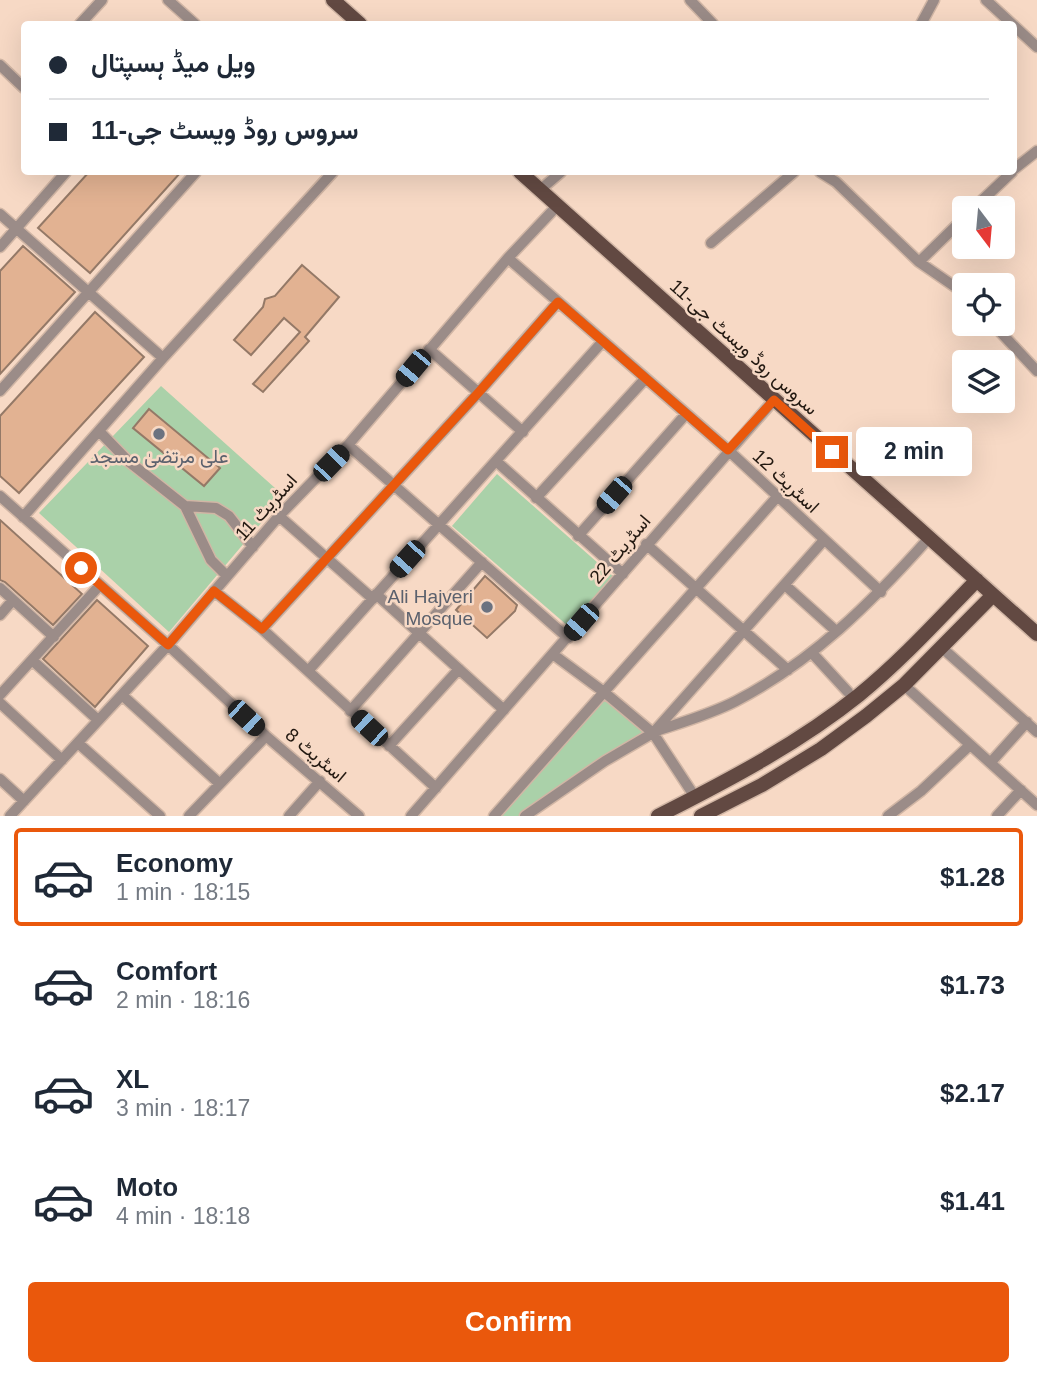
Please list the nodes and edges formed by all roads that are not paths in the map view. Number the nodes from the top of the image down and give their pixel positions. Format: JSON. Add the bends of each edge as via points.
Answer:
{"nodes":[{"id":1,"x":102,"y":0,"type":"edge"},
{"id":2,"x":168,"y":0,"type":"edge"},
{"id":3,"x":333,"y":0,"type":"edge"},
{"id":4,"x":690,"y":0,"type":"edge"},
{"id":5,"x":934,"y":0,"type":"edge"},
{"id":6,"x":986,"y":0,"type":"edge"},
{"id":7,"x":83,"y":21,"type":"edge"},
{"id":8,"x":192,"y":21,"type":"edge"},
{"id":9,"x":357,"y":21,"type":"edge"},
{"id":10,"x":710,"y":21,"type":"edge"},
{"id":11,"x":923,"y":21,"type":"edge"},
{"id":12,"x":1009,"y":21,"type":"edge"},
{"id":13,"x":1017,"y":29,"type":"edge"},
{"id":14,"x":1037,"y":47,"type":"edge"},
{"id":15,"x":0,"y":65,"type":"edge"},
{"id":16,"x":21,"y":84,"type":"edge"},
{"id":17,"x":1037,"y":151,"type":"edge"},
{"id":18,"x":1017,"y":168,"type":"edge"},
{"id":19,"x":63,"y":175,"type":"edge"},
{"id":20,"x":193,"y":175,"type":"edge"},
{"id":21,"x":330,"y":175,"type":"edge"},
{"id":22,"x":523,"y":175,"type":"edge"},
{"id":23,"x":558,"y":175,"type":"edge"},
{"id":24,"x":790,"y":175,"type":"edge"},
{"id":25,"x":825,"y":175,"type":"edge"},
{"id":26,"x":1009,"y":175,"type":"edge"},
{"id":27,"x":540,"y":190,"type":"junction"},
{"id":28,"x":987,"y":196,"type":"edge"},
{"id":29,"x":558,"y":205,"type":"junction"},
{"id":30,"x":0,"y":214,"type":"edge"},
{"id":31,"x":16,"y":229,"type":"junction"},
{"id":32,"x":952,"y":230,"type":"edge"},
{"id":33,"x":711,"y":243,"type":"dead end"},
{"id":34,"x":0,"y":247,"type":"edge"},
{"id":35,"x":509,"y":258,"type":"junction"},
{"id":36,"x":919,"y":262,"type":"junction"},
{"id":37,"x":952,"y":285,"type":"edge"},
{"id":38,"x":89,"y":293,"type":"junction"},
{"id":39,"x":558,"y":302,"type":"junction"},
{"id":40,"x":1004,"y":336,"type":"edge"},
{"id":41,"x":603,"y":341,"type":"junction"},
{"id":42,"x":429,"y":349,"type":"junction"},
{"id":43,"x":163,"y":358,"type":"junction"},
{"id":44,"x":1037,"y":371,"type":"edge"},
{"id":45,"x":645,"y":379,"type":"junction"},
{"id":46,"x":0,"y":391,"type":"edge"},
{"id":47,"x":479,"y":392,"type":"junction"},
{"id":48,"x":774,"y":400,"type":"junction"},
{"id":49,"x":686,"y":414,"type":"junction"},
{"id":50,"x":99,"y":431,"type":"junction"},
{"id":51,"x":523,"y":432,"type":"junction"},
{"id":52,"x":348,"y":445,"type":"junction"},
{"id":53,"x":728,"y":450,"type":"junction"},
{"id":54,"x":496,"y":461,"type":"junction"},
{"id":55,"x":394,"y":484,"type":"junction"},
{"id":56,"x":0,"y":496,"type":"edge"},
{"id":57,"x":777,"y":497,"type":"junction"},
{"id":58,"x":536,"y":498,"type":"junction"},
{"id":59,"x":185,"y":506,"type":"junction"},
{"id":60,"x":279,"y":516,"type":"junction"},
{"id":61,"x":23,"y":517,"type":"junction"},
{"id":62,"x":439,"y":524,"type":"junction"},
{"id":63,"x":578,"y":536,"type":"junction"},
{"id":64,"x":928,"y":539,"type":"junction"},
{"id":65,"x":824,"y":540,"type":"junction"},
{"id":66,"x":646,"y":544,"type":"junction"},
{"id":67,"x":253,"y":547,"type":"junction"},
{"id":68,"x":328,"y":558,"type":"junction"},
{"id":69,"x":482,"y":562,"type":"junction"},
{"id":70,"x":623,"y":574,"type":"junction"},
{"id":71,"x":227,"y":576,"type":"junction"},
{"id":72,"x":977,"y":580,"type":"junction"},
{"id":73,"x":100,"y":585,"type":"junction"},
{"id":74,"x":785,"y":585,"type":"junction"},
{"id":75,"x":0,"y":588,"type":"edge"},
{"id":76,"x":697,"y":588,"type":"junction"},
{"id":77,"x":214,"y":591,"type":"junction"},
{"id":78,"x":881,"y":592,"type":"junction"},
{"id":79,"x":374,"y":596,"type":"junction"},
{"id":80,"x":992,"y":596,"type":"junction"},
{"id":81,"x":13,"y":600,"type":"junction"},
{"id":82,"x":0,"y":615,"type":"edge"},
{"id":83,"x":262,"y":629,"type":"junction"},
{"id":84,"x":743,"y":631,"type":"junction"},
{"id":85,"x":836,"y":631,"type":"junction"},
{"id":86,"x":419,"y":634,"type":"junction"},
{"id":87,"x":1037,"y":634,"type":"edge"},
{"id":88,"x":54,"y":637,"type":"junction"},
{"id":89,"x":568,"y":638,"type":"junction"},
{"id":90,"x":168,"y":645,"type":"junction"},
{"id":91,"x":941,"y":647,"type":"junction"},
{"id":92,"x":813,"y":654,"type":"junction"},
{"id":93,"x":554,"y":655,"type":"junction"},
{"id":94,"x":32,"y":660,"type":"junction"},
{"id":95,"x":459,"y":669,"type":"junction"},
{"id":96,"x":788,"y":670,"type":"junction"},
{"id":97,"x":308,"y":671,"type":"junction"},
{"id":98,"x":904,"y":685,"type":"junction"},
{"id":99,"x":604,"y":692,"type":"junction"},
{"id":100,"x":848,"y":692,"type":"dead end"},
{"id":101,"x":0,"y":695,"type":"edge"},
{"id":102,"x":122,"y":695,"type":"junction"},
{"id":103,"x":0,"y":703,"type":"edge"},
{"id":104,"x":504,"y":710,"type":"junction"},
{"id":105,"x":350,"y":711,"type":"junction"},
{"id":106,"x":98,"y":720,"type":"junction"},
{"id":107,"x":1027,"y":722,"type":"junction"},
{"id":108,"x":1037,"y":732,"type":"edge"},
{"id":109,"x":653,"y":733,"type":"junction"},
{"id":110,"x":266,"y":736,"type":"junction"},
{"id":111,"x":78,"y":743,"type":"junction"},
{"id":112,"x":970,"y":745,"type":"junction"},
{"id":113,"x":389,"y":746,"type":"junction"},
{"id":114,"x":62,"y":760,"type":"junction"},
{"id":115,"x":991,"y":762,"type":"junction"},
{"id":116,"x":0,"y":779,"type":"edge"},
{"id":117,"x":320,"y":781,"type":"junction"},
{"id":118,"x":220,"y":784,"type":"junction"},
{"id":119,"x":436,"y":788,"type":"junction"},
{"id":120,"x":1021,"y":790,"type":"junction"},
{"id":121,"x":695,"y":797,"type":"junction"},
{"id":122,"x":24,"y":801,"type":"junction"},
{"id":123,"x":1037,"y":805,"type":"edge"},
{"id":124,"x":10,"y":816,"type":"edge"},
{"id":125,"x":160,"y":816,"type":"edge"},
{"id":126,"x":189,"y":816,"type":"edge"},
{"id":127,"x":289,"y":816,"type":"edge"},
{"id":128,"x":359,"y":816,"type":"edge"},
{"id":129,"x":411,"y":816,"type":"edge"},
{"id":130,"x":494,"y":816,"type":"edge"},
{"id":131,"x":525,"y":816,"type":"edge"},
{"id":132,"x":658,"y":816,"type":"edge"},
{"id":133,"x":701,"y":816,"type":"edge"},
{"id":134,"x":888,"y":816,"type":"edge"},
{"id":135,"x":997,"y":816,"type":"edge"}],
"edges":[{"from":1,"to":7,"type":"street"},
{"from":2,"to":8,"type":"street"},
{"from":3,"to":9,"type":"main road"},
{"from":4,"to":10,"type":"street"},
{"from":5,"to":11,"type":"street"},
{"from":6,"to":12,"type":"street"},
{"from":13,"to":14,"type":"street"},
{"from":15,"to":16,"type":"street"},
{"from":17,"to":18,"type":"street"},
{"from":19,"to":31,"type":"street"},
{"from":20,"to":38,"type":"street"},
{"from":21,"to":43,"type":"street"},
{"from":22,"to":27,"type":"main road","name":"سروس روڈ ویسٹ جی-11"},
{"from":23,"to":27,"type":"street"},
{"from":24,"to":33,"type":"street"},
{"from":25,"to":36,"type":"street"},
{"from":26,"to":28,"type":"street"},
{"from":27,"to":29,"type":"main road","name":"سروس روڈ ویسٹ جی-11"},
{"from":29,"to":35,"type":"street","name":"اسٹریٹ 11"},
{"from":29,"to":48,"type":"main road","name":"سروس روڈ ویسٹ جی-11"},
{"from":30,"to":31,"type":"street"},
{"from":31,"to":34,"type":"street"},
{"from":31,"to":38,"type":"street"},
{"from":32,"to":36,"type":"street"},
{"from":35,"to":39,"type":"street","name":"اسٹریٹ 12"},
{"from":35,"to":42,"type":"street","name":"اسٹریٹ 11"},
{"from":36,"to":37,"type":"street"},
{"from":38,"to":43,"type":"street"},
{"from":38,"to":46,"type":"street"},
{"from":39,"to":41,"type":"street","name":"اسٹریٹ 12"},
{"from":39,"to":47,"type":"street"},
{"from":40,"to":44,"type":"street"},
{"from":41,"to":45,"type":"street","name":"اسٹریٹ 12"},
{"from":41,"to":51,"type":"street"},
{"from":42,"to":47,"type":"street"},
{"from":42,"to":52,"type":"street","name":"اسٹریٹ 11"},
{"from":43,"to":50,"type":"street"},
{"from":45,"to":49,"type":"street","name":"اسٹریٹ 12"},
{"from":45,"to":58,"type":"street"},
{"from":47,"to":51,"type":"street"},
{"from":47,"to":55,"type":"street"},
{"from":48,"to":53,"type":"street","name":"اسٹریٹ 22"},
{"from":48,"to":64,"type":"main road","name":"سروس روڈ ویسٹ جی-11"},
{"from":49,"to":53,"type":"street","name":"اسٹریٹ 12"},
{"from":49,"to":63,"type":"street"},
{"from":50,"to":59,"type":"street","via":[[128,461]]},
{"from":50,"to":61,"type":"street"},
{"from":51,"to":54,"type":"street"},
{"from":52,"to":55,"type":"street"},
{"from":52,"to":60,"type":"street","name":"اسٹریٹ 11"},
{"from":53,"to":57,"type":"street","name":"اسٹریٹ 12"},
{"from":53,"to":66,"type":"street","name":"اسٹریٹ 22"},
{"from":54,"to":58,"type":"street"},
{"from":54,"to":62,"type":"street"},
{"from":55,"to":62,"type":"street"},
{"from":55,"to":68,"type":"street"},
{"from":56,"to":61,"type":"street","name":"اسٹریٹ 8"},
{"from":57,"to":65,"type":"street","name":"اسٹریٹ 12"},
{"from":57,"to":76,"type":"street"},
{"from":58,"to":63,"type":"street"},
{"from":59,"to":67,"type":"street","via":[[216,508],[229,516]]},
{"from":59,"to":71,"type":"street","via":[[211,560]]},
{"from":60,"to":67,"type":"street","name":"اسٹریٹ 11"},
{"from":60,"to":68,"type":"street"},
{"from":61,"to":73,"type":"street","name":"اسٹریٹ 8"},
{"from":62,"to":69,"type":"street"},
{"from":62,"to":79,"type":"street"},
{"from":63,"to":70,"type":"street"},
{"from":64,"to":72,"type":"main road","name":"سروس روڈ ویسٹ جی-11"},
{"from":64,"to":78,"type":"street"},
{"from":65,"to":74,"type":"street"},
{"from":65,"to":78,"type":"street","name":"اسٹریٹ 12"},
{"from":66,"to":70,"type":"street","name":"اسٹریٹ 22"},
{"from":66,"to":76,"type":"street"},
{"from":67,"to":71,"type":"street","name":"اسٹریٹ 11"},
{"from":68,"to":79,"type":"street"},
{"from":68,"to":83,"type":"street"},
{"from":69,"to":86,"type":"street"},
{"from":69,"to":89,"type":"street"},
{"from":70,"to":89,"type":"street","name":"اسٹریٹ 22"},
{"from":71,"to":77,"type":"street","name":"اسٹریٹ 11"},
{"from":72,"to":80,"type":"main road","name":"سروس روڈ ویسٹ جی-11"},
{"from":72,"to":121,"type":"main road","via":[[859,695],[782,749]]},
{"from":73,"to":88,"type":"street"},
{"from":73,"to":90,"type":"street","name":"اسٹریٹ 8"},
{"from":74,"to":84,"type":"street"},
{"from":74,"to":85,"type":"street"},
{"from":75,"to":81,"type":"street"},
{"from":76,"to":84,"type":"street"},
{"from":76,"to":99,"type":"street"},
{"from":77,"to":83,"type":"street"},
{"from":77,"to":90,"type":"street","name":"اسٹریٹ 11"},
{"from":78,"to":85,"type":"street"},
{"from":79,"to":86,"type":"street"},
{"from":79,"to":97,"type":"street"},
{"from":80,"to":87,"type":"main road","name":"سروس روڈ ویسٹ جی-11"},
{"from":80,"to":91,"type":"main road"},
{"from":81,"to":82,"type":"street"},
{"from":81,"to":88,"type":"street"},
{"from":83,"to":97,"type":"street"},
{"from":84,"to":96,"type":"street"},
{"from":84,"to":109,"type":"street"},
{"from":85,"to":92,"type":"street"},
{"from":86,"to":95,"type":"street"},
{"from":86,"to":105,"type":"street"},
{"from":88,"to":94,"type":"street"},
{"from":89,"to":93,"type":"street","name":"اسٹریٹ 22"},
{"from":90,"to":102,"type":"street","name":"اسٹریٹ 11"},
{"from":90,"to":110,"type":"street","name":"اسٹریٹ 8"},
{"from":91,"to":98,"type":"main road"},
{"from":91,"to":107,"type":"street"},
{"from":92,"to":96,"type":"street"},
{"from":92,"to":100,"type":"street"},
{"from":93,"to":99,"type":"street"},
{"from":93,"to":104,"type":"street","name":"اسٹریٹ 22"},
{"from":94,"to":101,"type":"street"},
{"from":94,"to":106,"type":"street"},
{"from":95,"to":104,"type":"street"},
{"from":95,"to":113,"type":"street"},
{"from":96,"to":109,"type":"street","via":[[734,702]]},
{"from":97,"to":105,"type":"street"},
{"from":98,"to":112,"type":"street"},
{"from":98,"to":133,"type":"main road","via":[[821,749]]},
{"from":99,"to":109,"type":"street"},
{"from":99,"to":130,"type":"street"},
{"from":102,"to":106,"type":"street","name":"اسٹریٹ 11"},
{"from":102,"to":118,"type":"street"},
{"from":103,"to":114,"type":"street"},
{"from":104,"to":119,"type":"street","name":"اسٹریٹ 22"},
{"from":105,"to":113,"type":"street"},
{"from":106,"to":111,"type":"street","name":"اسٹریٹ 11"},
{"from":107,"to":108,"type":"street"},
{"from":107,"to":115,"type":"street"},
{"from":109,"to":121,"type":"street"},
{"from":109,"to":131,"type":"street"},
{"from":110,"to":117,"type":"street","name":"اسٹریٹ 8"},
{"from":110,"to":118,"type":"street"},
{"from":111,"to":114,"type":"street","name":"اسٹریٹ 11"},
{"from":111,"to":125,"type":"street"},
{"from":112,"to":115,"type":"street"},
{"from":112,"to":134,"type":"street"},
{"from":113,"to":119,"type":"street"},
{"from":114,"to":122,"type":"street","name":"اسٹریٹ 11"},
{"from":115,"to":120,"type":"street"},
{"from":116,"to":122,"type":"street"},
{"from":117,"to":127,"type":"street"},
{"from":117,"to":128,"type":"street","name":"اسٹریٹ 8"},
{"from":118,"to":126,"type":"street"},
{"from":119,"to":129,"type":"street","name":"اسٹریٹ 22"},
{"from":120,"to":123,"type":"street"},
{"from":120,"to":135,"type":"street"},
{"from":121,"to":132,"type":"main road"},
{"from":122,"to":124,"type":"street","name":"اسٹریٹ 11"}]}
